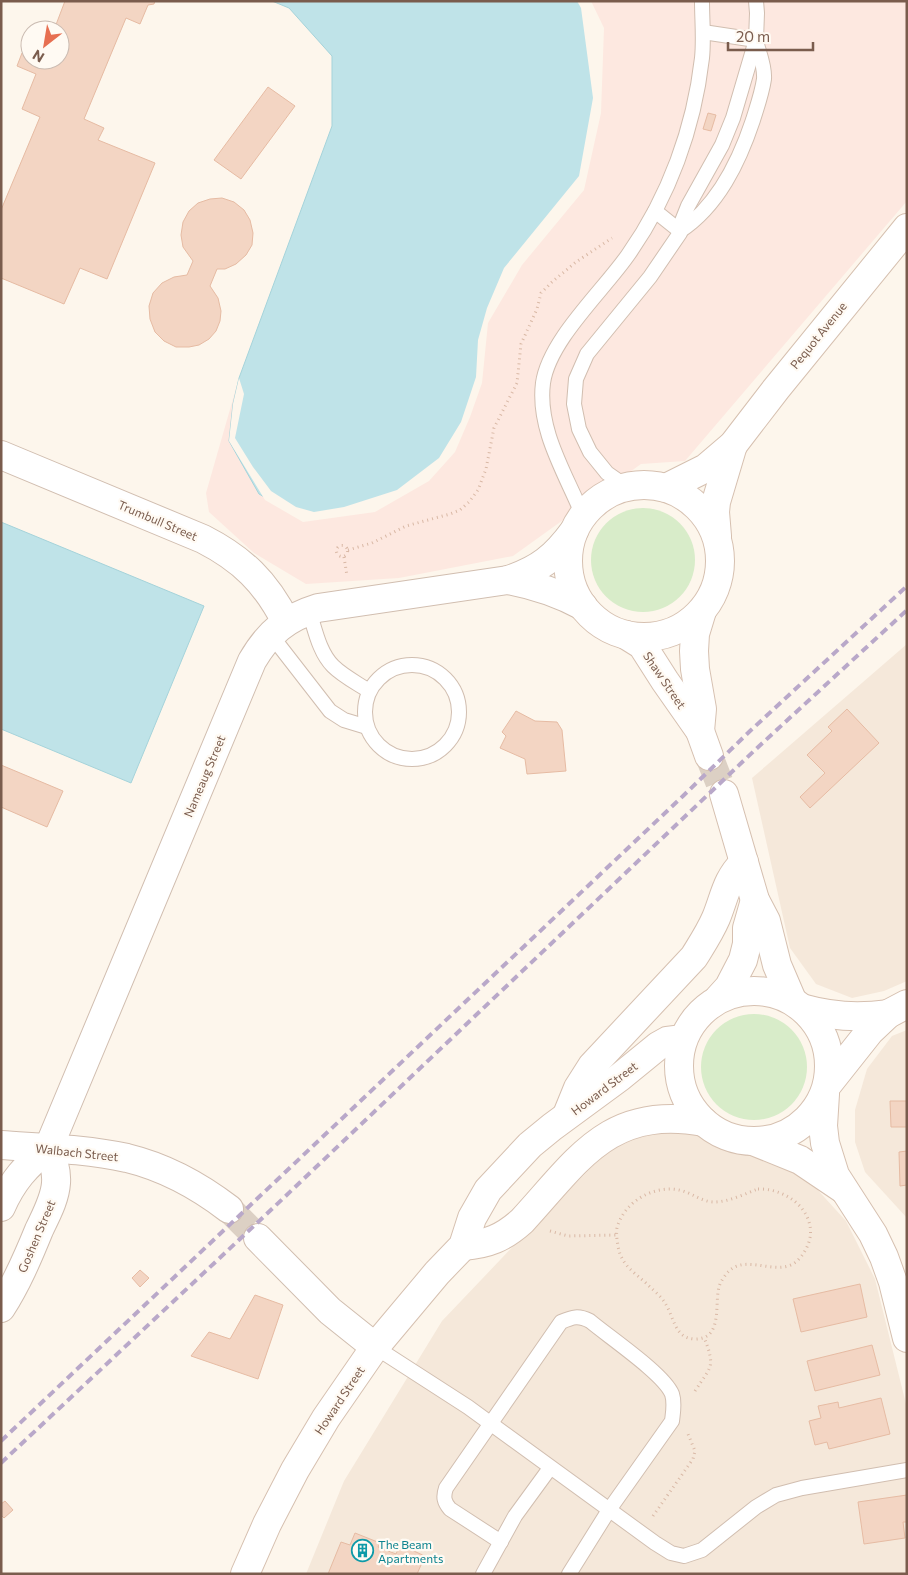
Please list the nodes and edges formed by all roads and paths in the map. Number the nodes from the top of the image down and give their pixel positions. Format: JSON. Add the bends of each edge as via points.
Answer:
{"nodes":[{"id":1,"x":702,"y":1,"type":"edge"},
{"id":2,"x":756,"y":1,"type":"edge"},
{"id":3,"x":703,"y":32,"type":"junction"},
{"id":4,"x":756,"y":40,"type":"junction"},
{"id":5,"x":655,"y":211,"type":"junction"},
{"id":6,"x":907,"y":228,"type":"edge"},
{"id":7,"x":680,"y":231,"type":"junction"},
{"id":8,"x":615,"y":236,"type":"dead end"},
{"id":9,"x":734,"y":445,"type":"junction"},
{"id":10,"x":1,"y":454,"type":"edge"},
{"id":11,"x":626,"y":487,"type":"junction"},
{"id":12,"x":666,"y":488,"type":"junction"},
{"id":13,"x":578,"y":524,"type":"junction"},
{"id":14,"x":718,"y":543,"type":"junction"},
{"id":15,"x":348,"y":550,"type":"junction"},
{"id":16,"x":344,"y":557,"type":"junction"},
{"id":17,"x":508,"y":580,"type":"junction"},
{"id":18,"x":348,"y":582,"type":"dead end"},
{"id":19,"x":583,"y":606,"type":"junction"},
{"id":20,"x":702,"y":611,"type":"junction"},
{"id":21,"x":288,"y":623,"type":"junction"},
{"id":22,"x":626,"y":635,"type":"junction"},
{"id":23,"x":369,"y":691,"type":"junction"},
{"id":24,"x":367,"y":727,"type":"junction"},
{"id":25,"x":700,"y":730,"type":"junction"},
{"id":26,"x":709,"y":756,"type":"tunnel mouth"},
{"id":27,"x":724,"y":794,"type":"tunnel mouth"},
{"id":28,"x":744,"y":862,"type":"junction"},
{"id":29,"x":755,"y":900,"type":"junction"},
{"id":30,"x":719,"y":998,"type":"junction"},
{"id":31,"x":798,"y":1004,"type":"junction"},
{"id":32,"x":897,"y":1009,"type":"edge"},
{"id":33,"x":683,"y":1038,"type":"junction"},
{"id":34,"x":827,"y":1088,"type":"junction"},
{"id":35,"x":566,"y":1117,"type":"junction"},
{"id":36,"x":704,"y":1122,"type":"junction"},
{"id":37,"x":753,"y":1141,"type":"junction"},
{"id":38,"x":1,"y":1145,"type":"edge"},
{"id":39,"x":48,"y":1149,"type":"junction"},
{"id":40,"x":844,"y":1190,"type":"junction"},
{"id":41,"x":1,"y":1208,"type":"edge"},
{"id":42,"x":229,"y":1209,"type":"tunnel mouth"},
{"id":43,"x":544,"y":1228,"type":"dead end"},
{"id":44,"x":616,"y":1235,"type":"junction"},
{"id":45,"x":258,"y":1238,"type":"tunnel mouth"},
{"id":46,"x":463,"y":1246,"type":"junction"},
{"id":47,"x":1,"y":1308,"type":"edge"},
{"id":48,"x":907,"y":1338,"type":"edge"},
{"id":49,"x":375,"y":1347,"type":"junction"},
{"id":50,"x":490,"y":1423,"type":"junction"},
{"id":51,"x":550,"y":1468,"type":"junction"},
{"id":52,"x":907,"y":1470,"type":"edge"},
{"id":53,"x":609,"y":1510,"type":"junction"},
{"id":54,"x":501,"y":1542,"type":"junction"},
{"id":55,"x":245,"y":1574,"type":"edge"},
{"id":56,"x":483,"y":1574,"type":"edge"},
{"id":57,"x":569,"y":1574,"type":"edge"}],
"edges":[{"from":1,"to":3,"type":"lane"},
{"from":2,"to":4,"type":"lane"},
{"from":3,"to":4,"type":"lane"},
{"from":3,"to":5,"type":"lane","via":[[698,82],[683,148]]},
{"from":4,"to":7,"type":"lane","via":[[730,126],[688,206]]},
{"from":4,"to":7,"type":"lane","via":[[764,77],[744,145],[712,202]]},
{"from":5,"to":7,"type":"lane"},
{"from":5,"to":13,"type":"lane","via":[[628,255],[554,351],[543,383],[544,414]]},
{"from":6,"to":9,"type":"street","name":"Pequot Avenue"},
{"from":7,"to":11,"type":"lane","via":[[650,277],[587,354],[576,379],[574,404],[579,429],[590,452],[607,473]]},
{"from":8,"to":15,"type":"path","via":[[576,262],[541,293],[537,309],[522,338],[518,383],[494,428],[486,469],[478,490],[469,502],[450,514],[406,526],[372,543]]},
{"from":9,"to":12,"type":"street","name":"Pequot Avenue","via":[[706,468]]},
{"from":9,"to":14,"type":"street","name":"Pequot Avenue","via":[[716,502]]},
{"from":10,"to":21,"type":"street","name":"Trumbull Street","via":[[225,550],[262,582]]},
{"from":11,"to":12,"type":"street"},
{"from":11,"to":13,"type":"street","via":[[595,503]]},
{"from":12,"to":14,"type":"street","via":[[699,508],[711,524]]},
{"from":13,"to":17,"type":"street","via":[[562,548],[546,563]]},
{"from":13,"to":19,"type":"street","via":[[569,550],[569,570]]},
{"from":14,"to":20,"type":"street","via":[[721,561],[718,579]]},
{"from":15,"to":16,"type":"path"},
{"from":15,"to":16,"type":"path","via":[[344,546],[338,548],[338,556]]},
{"from":16,"to":18,"type":"path"},
{"from":17,"to":19,"type":"street","via":[[547,589]]},
{"from":17,"to":21,"type":"street","via":[[330,606]]},
{"from":19,"to":22,"type":"street","via":[[602,624]]},
{"from":20,"to":22,"type":"street","via":[[668,634]]},
{"from":20,"to":25,"type":"street","name":"Shaw Street","via":[[694,650],[702,709]]},
{"from":21,"to":23,"type":"lane","via":[[321,648],[332,665]]},
{"from":21,"to":24,"type":"lane","via":[[330,711],[344,720]]},
{"from":21,"to":39,"type":"street","name":"Nameaug Street","via":[[261,646],[252,661]]},
{"from":22,"to":25,"type":"street","name":"Shaw Street","via":[[642,645]]},
{"from":23,"to":24,"type":"lane","via":[[365,705]]},
{"from":23,"to":24,"type":"lane","via":[[390,670],[404,665],[419,665],[445,679],[459,708],[457,724],[450,739],[425,757],[409,759],[393,755],[380,747]]},
{"from":25,"to":26,"type":"street","name":"Shaw Street"},
{"from":27,"to":28,"type":"street"},
{"from":28,"to":29,"type":"street"},
{"from":28,"to":35,"type":"street","via":[[731,877],[716,917],[694,957],[592,1066]]},
{"from":29,"to":30,"type":"street","via":[[743,960],[730,987]]},
{"from":29,"to":31,"type":"street","via":[[766,921],[777,965]]},
{"from":30,"to":31,"type":"street","via":[[754,990],[772,992]]},
{"from":30,"to":33,"type":"street","via":[[704,1009]]},
{"from":31,"to":32,"type":"street","via":[[824,1014],[844,1017],[866,1017]]},
{"from":31,"to":34,"type":"street","via":[[817,1023],[825,1039],[830,1056]]},
{"from":32,"to":34,"type":"street","via":[[854,1050]]},
{"from":33,"to":35,"type":"street","name":"Howard Street","via":[[658,1046]]},
{"from":33,"to":36,"type":"street","via":[[679,1074],[692,1108]]},
{"from":34,"to":37,"type":"street","via":[[817,1109],[805,1122],[772,1139]]},
{"from":34,"to":40,"type":"street","via":[[823,1109],[825,1143],[835,1175]]},
{"from":35,"to":46,"type":"street","name":"Howard Street","via":[[530,1145],[488,1190],[472,1218]]},
{"from":36,"to":37,"type":"street","via":[[719,1133]]},
{"from":36,"to":46,"type":"street","via":[[685,1118],[644,1120],[609,1134],[593,1145],[509,1232],[479,1245]]},
{"from":37,"to":40,"type":"street","via":[[800,1160]]},
{"from":38,"to":39,"type":"street","name":"Walbach Street"},
{"from":39,"to":41,"type":"street","via":[[19,1174]]},
{"from":39,"to":42,"type":"street","name":"Walbach Street","via":[[86,1151],[136,1161],[179,1177]]},
{"from":39,"to":47,"type":"street","name":"Goshen Street","via":[[55,1171],[54,1196],[22,1270]]},
{"from":40,"to":48,"type":"street","via":[[860,1211],[884,1258]]},
{"from":43,"to":44,"type":"path","via":[[568,1236]]},
{"from":44,"to":44,"type":"path","via":[[623,1262],[662,1298],[680,1332],[685,1337],[701,1338],[716,1322],[720,1284],[728,1272],[742,1265],[792,1265],[807,1248],[811,1229],[799,1206],[774,1190],[758,1189],[714,1202],[670,1190],[642,1196],[632,1203]]},
{"from":45,"to":49,"type":"street","via":[[330,1311]]},
{"from":46,"to":49,"type":"street","name":"Howard Street"},
{"from":49,"to":50,"type":"lane"},
{"from":49,"to":55,"type":"street","name":"Howard Street","via":[[295,1470]]},
{"from":50,"to":51,"type":"lane"},
{"from":50,"to":53,"type":"lane","via":[[560,1322],[580,1316],[590,1321],[664,1380],[672,1394],[674,1407],[672,1421]]},
{"from":50,"to":54,"type":"lane","via":[[443,1496],[450,1509]]},
{"from":51,"to":53,"type":"lane"},
{"from":51,"to":54,"type":"lane","via":[[515,1516]]},
{"from":52,"to":53,"type":"lane","via":[[776,1495],[702,1550],[684,1556],[654,1544]]},
{"from":53,"to":57,"type":"lane"},
{"from":54,"to":56,"type":"lane"}]}
